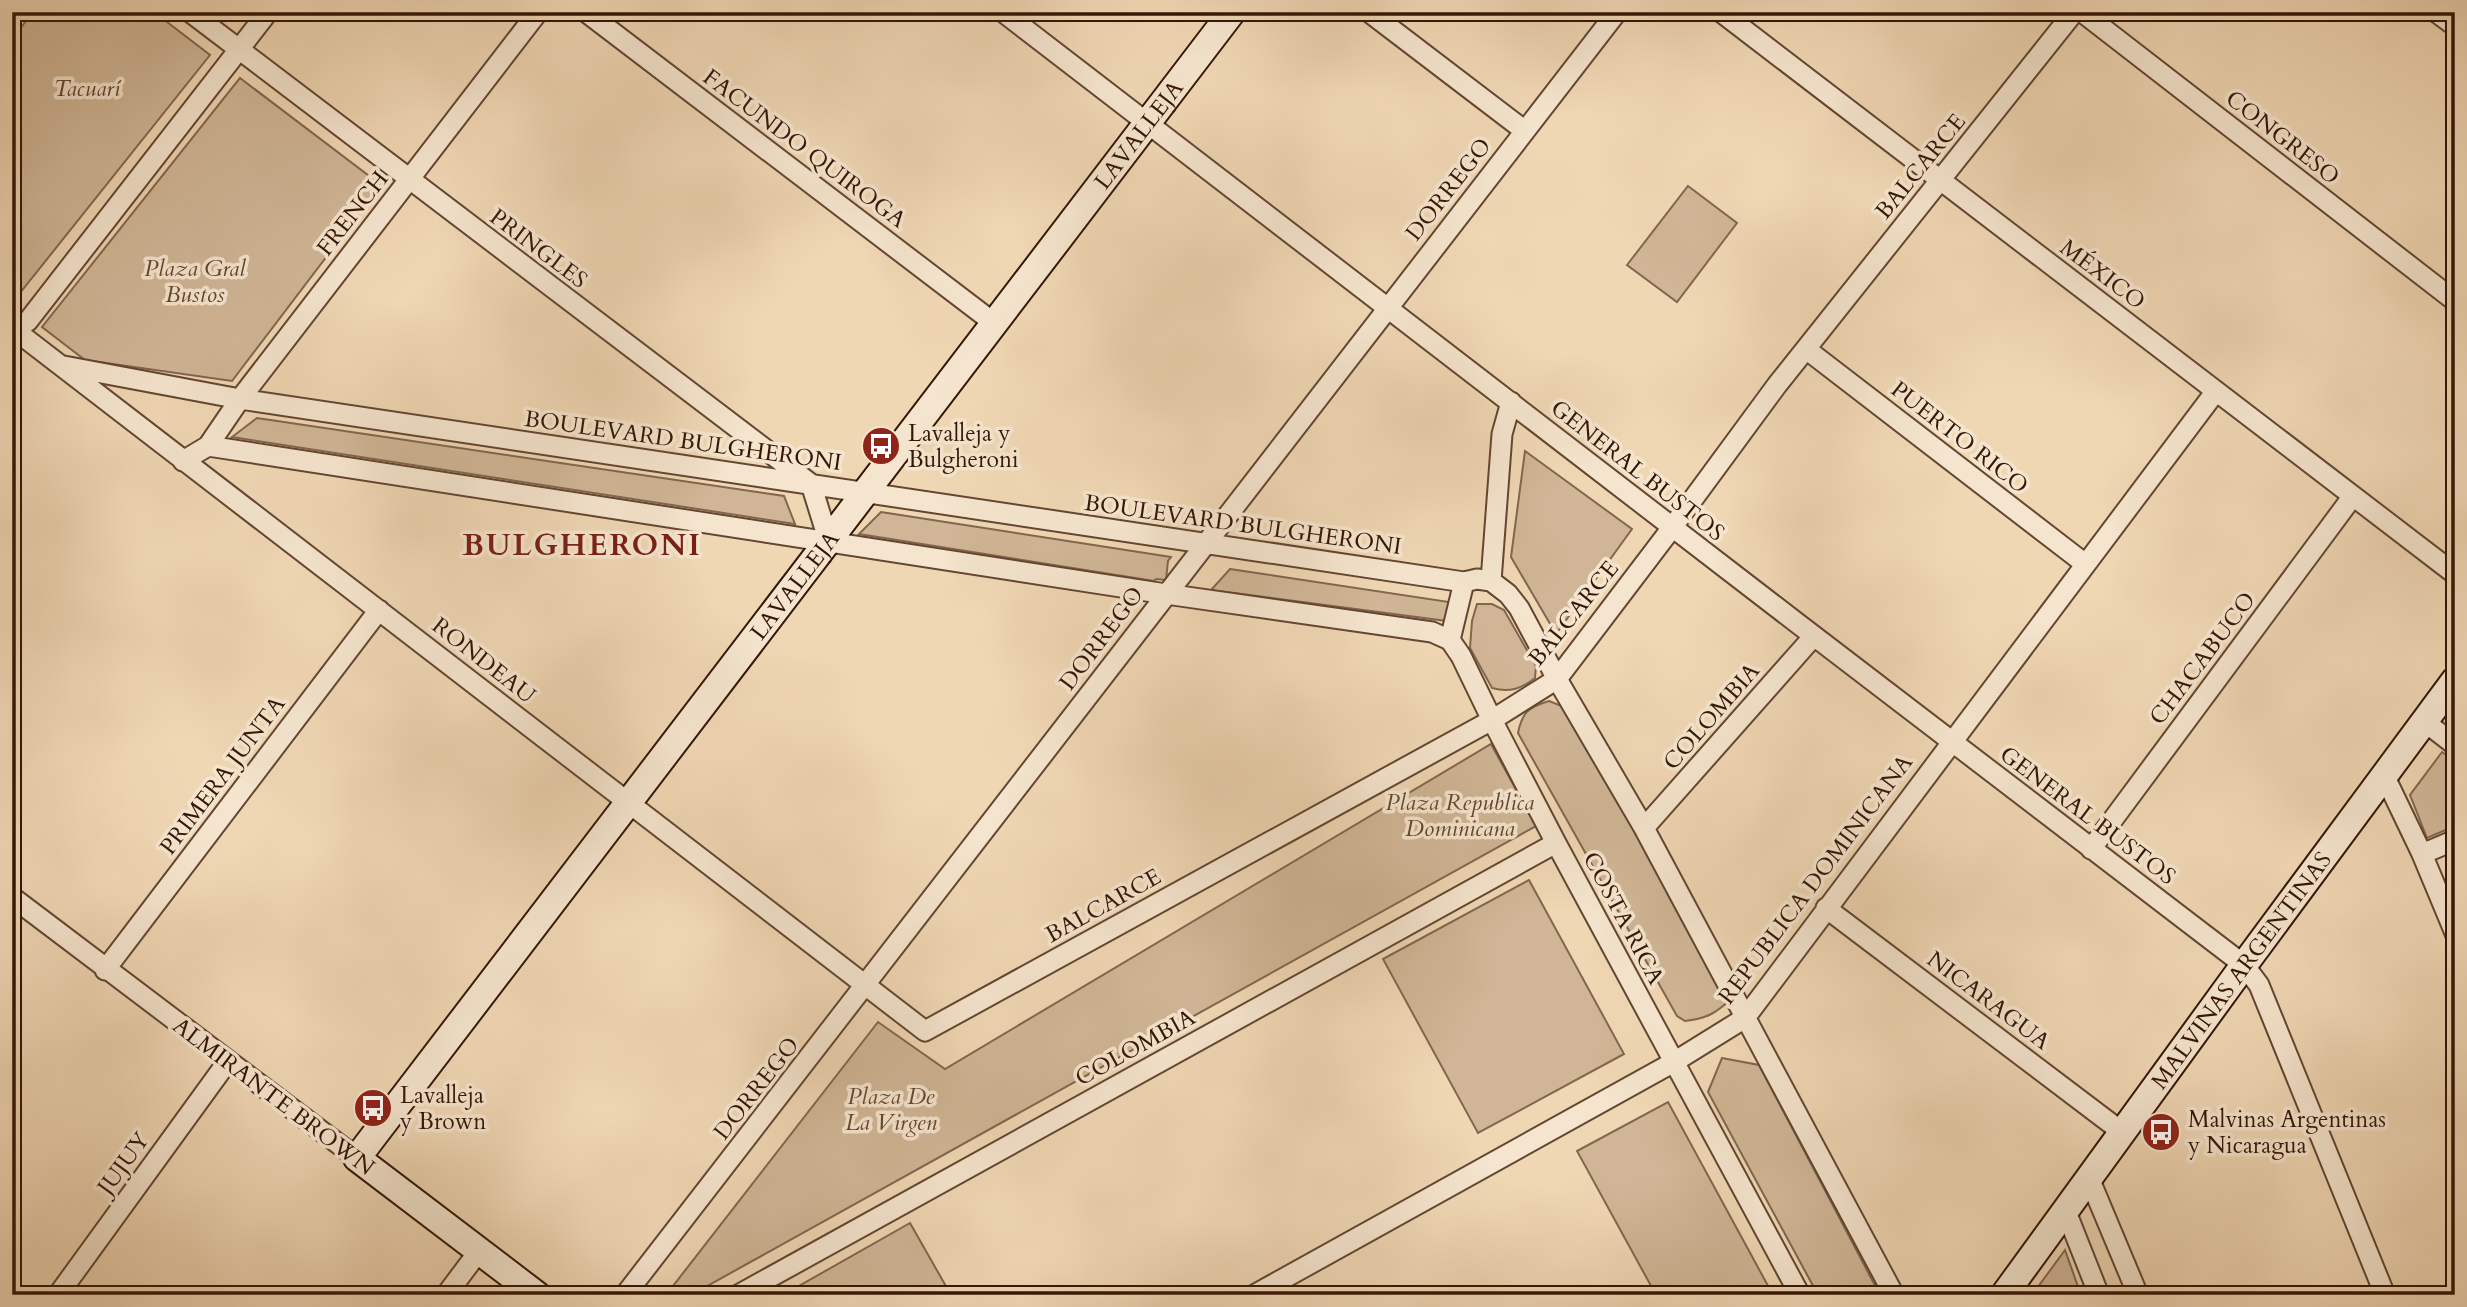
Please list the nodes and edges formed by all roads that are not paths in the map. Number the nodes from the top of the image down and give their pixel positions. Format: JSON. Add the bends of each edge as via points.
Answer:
{"nodes":[{"id":1,"x":190,"y":12,"type":"edge"},
{"id":2,"x":268,"y":12,"type":"edge"},
{"id":3,"x":538,"y":12,"type":"edge"},
{"id":4,"x":586,"y":12,"type":"edge"},
{"id":5,"x":1003,"y":12,"type":"edge"},
{"id":6,"x":1232,"y":12,"type":"edge"},
{"id":7,"x":1370,"y":12,"type":"edge"},
{"id":8,"x":1617,"y":12,"type":"edge"},
{"id":9,"x":1721,"y":12,"type":"edge"},
{"id":10,"x":2074,"y":12,"type":"edge"},
{"id":11,"x":2082,"y":12,"type":"edge"},
{"id":12,"x":2437,"y":12,"type":"edge"},
{"id":13,"x":2455,"y":26,"type":"edge"},
{"id":14,"x":239,"y":50,"type":"junction"},
{"id":15,"x":1148,"y":123,"type":"junction"},
{"id":16,"x":1525,"y":131,"type":"junction"},
{"id":17,"x":409,"y":179,"type":"junction"},
{"id":18,"x":1940,"y":180,"type":"junction"},
{"id":19,"x":2455,"y":300,"type":"edge"},
{"id":20,"x":1387,"y":307,"type":"junction"},
{"id":21,"x":994,"y":323,"type":"junction"},
{"id":22,"x":13,"y":331,"type":"edge"},
{"id":23,"x":1806,"y":349,"type":"junction"},
{"id":24,"x":61,"y":366,"type":"junction"},
{"id":25,"x":2216,"y":391,"type":"junction"},
{"id":26,"x":240,"y":399,"type":"junction"},
{"id":27,"x":1511,"y":402,"type":"junction"},
{"id":28,"x":208,"y":446,"type":"junction"},
{"id":29,"x":183,"y":461,"type":"junction"},
{"id":30,"x":811,"y":484,"type":"junction"},
{"id":31,"x":865,"y":492,"type":"junction"},
{"id":32,"x":2353,"y":496,"type":"junction"},
{"id":33,"x":1671,"y":529,"type":"junction"},
{"id":34,"x":829,"y":542,"type":"junction"},
{"id":35,"x":1206,"y":543,"type":"junction"},
{"id":36,"x":2084,"y":563,"type":"junction"},
{"id":37,"x":2455,"y":574,"type":"edge"},
{"id":38,"x":1491,"y":580,"type":"junction"},
{"id":39,"x":1464,"y":582,"type":"junction"},
{"id":40,"x":1166,"y":594,"type":"junction"},
{"id":41,"x":379,"y":610,"type":"junction"},
{"id":42,"x":1814,"y":636,"type":"junction"},
{"id":43,"x":1450,"y":640,"type":"junction"},
{"id":44,"x":1557,"y":679,"type":"junction"},
{"id":45,"x":2455,"y":680,"type":"edge"},
{"id":46,"x":1492,"y":720,"type":"junction"},
{"id":47,"x":2425,"y":722,"type":"junction"},
{"id":48,"x":1951,"y":741,"type":"junction"},
{"id":49,"x":2455,"y":745,"type":"edge"},
{"id":50,"x":2385,"y":777,"type":"junction"},
{"id":51,"x":629,"y":802,"type":"junction"},
{"id":52,"x":1644,"y":828,"type":"junction"},
{"id":53,"x":2455,"y":840,"type":"edge"},
{"id":54,"x":1556,"y":843,"type":"junction"},
{"id":55,"x":2091,"y":849,"type":"junction"},
{"id":56,"x":2422,"y":853,"type":"junction"},
{"id":57,"x":12,"y":897,"type":"edge"},
{"id":58,"x":1826,"y":908,"type":"junction"},
{"id":59,"x":2455,"y":933,"type":"edge"},
{"id":60,"x":2244,"y":965,"type":"junction"},
{"id":61,"x":105,"y":970,"type":"junction"},
{"id":62,"x":867,"y":986,"type":"junction"},
{"id":63,"x":1745,"y":1018,"type":"junction"},
{"id":64,"x":925,"y":1031,"type":"joint"},
{"id":65,"x":228,"y":1061,"type":"junction"},
{"id":66,"x":1674,"y":1062,"type":"junction"},
{"id":67,"x":2122,"y":1132,"type":"junction"},
{"id":68,"x":357,"y":1158,"type":"junction"},
{"id":69,"x":2089,"y":1178,"type":"junction"},
{"id":70,"x":2065,"y":1209,"type":"junction"},
{"id":71,"x":479,"y":1251,"type":"junction"},
{"id":72,"x":58,"y":1295,"type":"edge"},
{"id":73,"x":446,"y":1295,"type":"edge"},
{"id":74,"x":537,"y":1295,"type":"edge"},
{"id":75,"x":625,"y":1295,"type":"edge"},
{"id":76,"x":738,"y":1295,"type":"edge"},
{"id":77,"x":1254,"y":1295,"type":"edge"},
{"id":78,"x":1800,"y":1295,"type":"edge"},
{"id":79,"x":1894,"y":1295,"type":"edge"},
{"id":80,"x":2004,"y":1295,"type":"edge"},
{"id":81,"x":2099,"y":1295,"type":"edge"},
{"id":82,"x":2138,"y":1295,"type":"edge"},
{"id":83,"x":2385,"y":1295,"type":"edge"}],
"edges":[{"from":1,"to":14,"type":"street","name":"PRINGLES"},
{"from":2,"to":14,"type":"street"},
{"from":3,"to":17,"type":"street","name":"FRENCH"},
{"from":4,"to":21,"type":"street","name":"FACUNDO QUIROGA"},
{"from":5,"to":15,"type":"street","name":"GENERAL BUSTOS"},
{"from":6,"to":15,"type":"street","name":"LAVALLEJA"},
{"from":7,"to":16,"type":"street"},
{"from":8,"to":16,"type":"street","name":"DORREGO"},
{"from":9,"to":18,"type":"street","name":"MÉXICO"},
{"from":10,"to":18,"type":"street","name":"BALCARCE"},
{"from":11,"to":19,"type":"street","name":"CONGRESO"},
{"from":12,"to":13,"type":"street"},
{"from":14,"to":17,"type":"street","name":"PRINGLES"},
{"from":14,"to":22,"type":"street","via":[[28,321]]},
{"from":15,"to":20,"type":"street","name":"GENERAL BUSTOS"},
{"from":15,"to":21,"type":"street","name":"LAVALLEJA"},
{"from":16,"to":20,"type":"street","name":"DORREGO"},
{"from":17,"to":26,"type":"street","name":"FRENCH"},
{"from":17,"to":30,"type":"street","name":"PRINGLES"},
{"from":18,"to":23,"type":"street","name":"BALCARCE"},
{"from":18,"to":25,"type":"street","name":"MÉXICO"},
{"from":20,"to":27,"type":"street","name":"GENERAL BUSTOS"},
{"from":20,"to":35,"type":"street","name":"DORREGO"},
{"from":21,"to":31,"type":"street","name":"LAVALLEJA"},
{"from":22,"to":24,"type":"street","name":"RONDEAU"},
{"from":23,"to":33,"type":"street","name":"BALCARCE"},
{"from":23,"to":36,"type":"street","name":"PUERTO RICO"},
{"from":24,"to":26,"type":"street","name":"BOULEVARD BULGHERONI"},
{"from":24,"to":29,"type":"street","name":"RONDEAU"},
{"from":25,"to":32,"type":"street","name":"MÉXICO"},
{"from":25,"to":36,"type":"street","name":"REPUBLICA DOMINICANA"},
{"from":26,"to":28,"type":"street","name":"FRENCH"},
{"from":26,"to":30,"type":"street","name":"BOULEVARD BULGHERONI"},
{"from":27,"to":33,"type":"street","name":"GENERAL BUSTOS"},
{"from":27,"to":38,"type":"street","via":[[1502,434]]},
{"from":28,"to":29,"type":"street"},
{"from":28,"to":34,"type":"street"},
{"from":29,"to":41,"type":"street","name":"RONDEAU"},
{"from":30,"to":31,"type":"street","name":"BOULEVARD BULGHERONI"},
{"from":30,"to":34,"type":"street"},
{"from":31,"to":34,"type":"street","name":"LAVALLEJA"},
{"from":31,"to":35,"type":"street","name":"BOULEVARD BULGHERONI"},
{"from":32,"to":37,"type":"street","name":"MÉXICO"},
{"from":32,"to":55,"type":"street","name":"CHACABUCO"},
{"from":33,"to":42,"type":"street","name":"GENERAL BUSTOS"},
{"from":33,"to":44,"type":"street","name":"BALCARCE"},
{"from":34,"to":40,"type":"street"},
{"from":34,"to":51,"type":"street","name":"LAVALLEJA"},
{"from":35,"to":39,"type":"street","name":"BOULEVARD BULGHERONI"},
{"from":35,"to":40,"type":"street","name":"DORREGO"},
{"from":36,"to":48,"type":"street","name":"REPUBLICA DOMINICANA"},
{"from":38,"to":39,"type":"street"},
{"from":38,"to":44,"type":"street","via":[[1519,608]]},
{"from":39,"to":43,"type":"street"},
{"from":40,"to":43,"type":"street","via":[[1432,632]]},
{"from":40,"to":62,"type":"street","name":"DORREGO"},
{"from":41,"to":51,"type":"street","name":"RONDEAU"},
{"from":41,"to":61,"type":"street","name":"PRIMERA JUNTA"},
{"from":42,"to":48,"type":"street","name":"GENERAL BUSTOS"},
{"from":42,"to":52,"type":"street","name":"COLOMBIA"},
{"from":43,"to":46,"type":"street","name":"COSTA RICA"},
{"from":44,"to":46,"type":"street","name":"BALCARCE"},
{"from":44,"to":52,"type":"street"},
{"from":45,"to":47,"type":"street","name":"MALVINAS ARGENTINAS"},
{"from":46,"to":54,"type":"street","name":"COSTA RICA"},
{"from":46,"to":64,"type":"street","name":"BALCARCE"},
{"from":47,"to":49,"type":"street"},
{"from":47,"to":50,"type":"street","name":"MALVINAS ARGENTINAS"},
{"from":48,"to":55,"type":"street","name":"GENERAL BUSTOS"},
{"from":48,"to":58,"type":"street","name":"REPUBLICA DOMINICANA"},
{"from":50,"to":56,"type":"street"},
{"from":50,"to":60,"type":"street","name":"MALVINAS ARGENTINAS"},
{"from":51,"to":62,"type":"street","name":"RONDEAU"},
{"from":51,"to":68,"type":"street","name":"LAVALLEJA"},
{"from":52,"to":63,"type":"street"},
{"from":53,"to":56,"type":"street"},
{"from":54,"to":66,"type":"street","name":"COSTA RICA"},
{"from":54,"to":76,"type":"street","name":"COLOMBIA"},
{"from":55,"to":60,"type":"street","name":"GENERAL BUSTOS"},
{"from":56,"to":59,"type":"street"},
{"from":57,"to":61,"type":"street","name":"ALMIRANTE BROWN"},
{"from":58,"to":63,"type":"street","name":"REPUBLICA DOMINICANA"},
{"from":58,"to":67,"type":"street","name":"NICARAGUA"},
{"from":60,"to":67,"type":"street","name":"MALVINAS ARGENTINAS"},
{"from":60,"to":83,"type":"street","via":[[2259,985]]},
{"from":61,"to":65,"type":"street","name":"ALMIRANTE BROWN"},
{"from":62,"to":64,"type":"street","name":"RONDEAU"},
{"from":62,"to":75,"type":"street","name":"DORREGO"},
{"from":63,"to":66,"type":"street","name":"REPUBLICA DOMINICANA"},
{"from":63,"to":79,"type":"street"},
{"from":65,"to":68,"type":"street","name":"ALMIRANTE BROWN"},
{"from":65,"to":72,"type":"street","name":"JUJUY"},
{"from":66,"to":77,"type":"street","name":"REPUBLICA DOMINICANA"},
{"from":66,"to":78,"type":"street","name":"COSTA RICA"},
{"from":67,"to":69,"type":"street","name":"MALVINAS ARGENTINAS"},
{"from":68,"to":71,"type":"street","name":"ALMIRANTE BROWN"},
{"from":69,"to":70,"type":"street","name":"MALVINAS ARGENTINAS"},
{"from":69,"to":82,"type":"street"},
{"from":70,"to":80,"type":"street","name":"MALVINAS ARGENTINAS"},
{"from":70,"to":81,"type":"street"},
{"from":71,"to":73,"type":"street"},
{"from":71,"to":74,"type":"street","name":"ALMIRANTE BROWN"}]}
